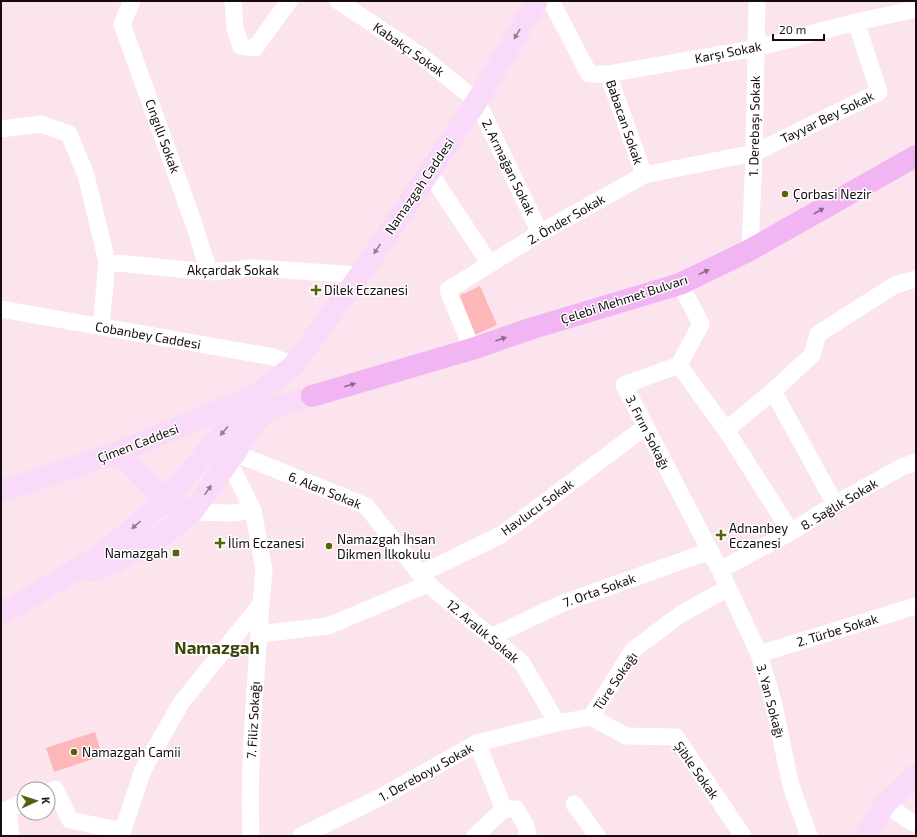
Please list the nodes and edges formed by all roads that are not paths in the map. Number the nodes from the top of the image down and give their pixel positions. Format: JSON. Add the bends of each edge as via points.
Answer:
{"nodes":[{"id":1,"x":132,"y":1,"type":"edge"},
{"id":2,"x":233,"y":1,"type":"edge"},
{"id":3,"x":289,"y":1,"type":"edge"},
{"id":4,"x":338,"y":1,"type":"edge"},
{"id":5,"x":537,"y":1,"type":"edge"},
{"id":6,"x":550,"y":1,"type":"edge"},
{"id":7,"x":757,"y":1,"type":"edge"},
{"id":8,"x":916,"y":9,"type":"edge"},
{"id":9,"x":856,"y":22,"type":"junction"},
{"id":10,"x":756,"y":48,"type":"junction"},
{"id":11,"x":608,"y":74,"type":"junction"},
{"id":12,"x":477,"y":101,"type":"junction"},
{"id":13,"x":1,"y":129,"type":"edge"},
{"id":14,"x":754,"y":153,"type":"junction"},
{"id":15,"x":916,"y":156,"type":"edge"},
{"id":16,"x":429,"y":172,"type":"junction"},
{"id":17,"x":644,"y":175,"type":"junction"},
{"id":18,"x":540,"y":233,"type":"junction"},
{"id":19,"x":750,"y":250,"type":"junction"},
{"id":20,"x":107,"y":262,"type":"junction"},
{"id":21,"x":490,"y":264,"type":"junction"},
{"id":22,"x":210,"y":272,"type":"junction"},
{"id":23,"x":360,"y":275,"type":"junction"},
{"id":24,"x":916,"y":279,"type":"edge"},
{"id":25,"x":680,"y":284,"type":"junction"},
{"id":26,"x":1,"y":309,"type":"edge"},
{"id":27,"x":101,"y":326,"type":"junction"},
{"id":28,"x":472,"y":349,"type":"junction"},
{"id":29,"x":293,"y":366,"type":"junction"},
{"id":30,"x":680,"y":366,"type":"junction"},
{"id":31,"x":773,"y":391,"type":"junction"},
{"id":32,"x":262,"y":402,"type":"junction"},
{"id":33,"x":645,"y":427,"type":"junction"},
{"id":34,"x":726,"y":430,"type":"junction"},
{"id":35,"x":119,"y":452,"type":"junction"},
{"id":36,"x":232,"y":457,"type":"junction"},
{"id":37,"x":916,"y":462,"type":"edge"},
{"id":38,"x":1,"y":490,"type":"edge"},
{"id":39,"x":167,"y":499,"type":"junction"},
{"id":40,"x":835,"y":504,"type":"junction"},
{"id":41,"x":253,"y":510,"type":"junction"},
{"id":42,"x":192,"y":512,"type":"junction"},
{"id":43,"x":791,"y":532,"type":"junction"},
{"id":44,"x":710,"y":550,"type":"junction"},
{"id":45,"x":720,"y":570,"type":"junction"},
{"id":46,"x":424,"y":579,"type":"junction"},
{"id":47,"x":728,"y":588,"type":"junction"},
{"id":48,"x":34,"y":596,"type":"junction"},
{"id":49,"x":261,"y":604,"type":"junction"},
{"id":50,"x":916,"y":606,"type":"edge"},
{"id":51,"x":1,"y":613,"type":"edge"},
{"id":52,"x":259,"y":634,"type":"junction"},
{"id":53,"x":491,"y":637,"type":"junction"},
{"id":54,"x":758,"y":654,"type":"junction"},
{"id":55,"x":591,"y":717,"type":"junction"},
{"id":56,"x":557,"y":723,"type":"junction"},
{"id":57,"x":477,"y":743,"type":"junction"},
{"id":58,"x":916,"y":776,"type":"edge"},
{"id":59,"x":56,"y":789,"type":"edge"},
{"id":60,"x":574,"y":804,"type":"dead end"},
{"id":61,"x":886,"y":804,"type":"junction"},
{"id":62,"x":16,"y":805,"type":"edge"},
{"id":63,"x":504,"y":809,"type":"junction"},
{"id":64,"x":4,"y":810,"type":"edge"},
{"id":65,"x":916,"y":822,"type":"edge"},
{"id":66,"x":122,"y":833,"type":"edge"},
{"id":67,"x":11,"y":836,"type":"edge"},
{"id":68,"x":251,"y":836,"type":"edge"},
{"id":69,"x":301,"y":836,"type":"edge"},
{"id":70,"x":475,"y":836,"type":"edge"},
{"id":71,"x":528,"y":836,"type":"edge"},
{"id":72,"x":597,"y":836,"type":"edge"},
{"id":73,"x":743,"y":836,"type":"edge"},
{"id":74,"x":809,"y":836,"type":"edge"},
{"id":75,"x":865,"y":836,"type":"edge"}],
"edges":[{"from":1,"to":22,"type":"street","name":"Cıngıllı Sokak","via":[[122,24]]},
{"from":2,"to":3,"type":"street","via":[[235,28],[242,46],[255,48]]},
{"from":4,"to":12,"type":"street","name":"Kabakçı Sokak","via":[[420,55]]},
{"from":5,"to":12,"type":"main road","name":"Namazgah Caddesi","one_way":true},
{"from":6,"to":11,"type":"street","name":"Babacan Sokak","via":[[589,74]]},
{"from":7,"to":10,"type":"street","name":"1. Derebaşı Sokak"},
{"from":8,"to":9,"type":"street","name":"Karşı Sokak"},
{"from":9,"to":10,"type":"street","name":"Karşı Sokak"},
{"from":9,"to":14,"type":"street","name":"Tayyar Bey Sokak","via":[[879,92]]},
{"from":10,"to":11,"type":"street","name":"Karşı Sokak"},
{"from":10,"to":14,"type":"street","name":"1. Derebaşı Sokak"},
{"from":11,"to":17,"type":"street","name":"Babacan Sokak"},
{"from":12,"to":16,"type":"main road","name":"Namazgah Caddesi"},
{"from":12,"to":18,"type":"street","name":"2. Armağan Sokak"},
{"from":13,"to":20,"type":"street","via":[[41,124],[69,134],[86,175]]},
{"from":14,"to":17,"type":"street","name":"2. Önder Sokak"},
{"from":14,"to":19,"type":"street","name":"1. Derebaşı Sokak"},
{"from":19,"to":15,"type":"main road","name":"Çelebi Mehmet Bulvarı","one_way":true},
{"from":16,"to":21,"type":"street"},
{"from":16,"to":23,"type":"main road","name":"Namazgah Caddesi","one_way":true},
{"from":17,"to":18,"type":"street","name":"2. Önder Sokak"},
{"from":18,"to":21,"type":"street","name":"2. Önder Sokak"},
{"from":25,"to":19,"type":"main road","name":"Çelebi Mehmet Bulvarı","one_way":true},
{"from":20,"to":22,"type":"street","name":"Akçardak Sokak"},
{"from":20,"to":27,"type":"street"},
{"from":21,"to":28,"type":"street","name":"2. Önder Sokak","via":[[448,290]]},
{"from":22,"to":23,"type":"street","name":"Akçardak Sokak","via":[[254,268]]},
{"from":23,"to":29,"type":"main road","name":"Namazgah Caddesi"},
{"from":24,"to":31,"type":"street","via":[[894,285],[818,334],[812,355]]},
{"from":28,"to":25,"type":"main road","name":"Çelebi Mehmet Bulvarı","one_way":true},
{"from":25,"to":30,"type":"street","via":[[701,324]]},
{"from":26,"to":27,"type":"street","name":"Cobanbey Caddesi"},
{"from":27,"to":29,"type":"street","name":"Cobanbey Caddesi","via":[[274,357]]},
{"from":32,"to":28,"type":"main road","name":"Çelebi Mehmet Bulvarı","one_way":true,"via":[[312,396]]},
{"from":29,"to":32,"type":"main road","name":"Namazgah Caddesi"},
{"from":30,"to":33,"type":"street","name":"3. Fırın Sokağı","via":[[624,385]]},
{"from":30,"to":34,"type":"street"},
{"from":31,"to":34,"type":"street"},
{"from":31,"to":40,"type":"street"},
{"from":32,"to":35,"type":"main road","name":"Çimen Caddesi"},
{"from":32,"to":36,"type":"main road","via":[[253,423]]},
{"from":32,"to":39,"type":"main road","one_way":true},
{"from":33,"to":44,"type":"street","name":"3. Fırın Sokağı"},
{"from":33,"to":46,"type":"street","name":"Havlucu Sokak","via":[[501,535]]},
{"from":34,"to":43,"type":"street"},
{"from":35,"to":38,"type":"main road","name":"Çimen Caddesi"},
{"from":35,"to":39,"type":"main road"},
{"from":36,"to":41,"type":"street","name":"7. Filiz Sokağı"},
{"from":42,"to":36,"type":"main road","one_way":true},
{"from":36,"to":46,"type":"street","name":"6. Alan Sokak","via":[[366,506]]},
{"from":37,"to":40,"type":"street","name":"8. Sağlık Sokak","via":[[902,467]]},
{"from":39,"to":42,"type":"main road"},
{"from":39,"to":48,"type":"main road","one_way":true,"via":[[101,555]]},
{"from":40,"to":43,"type":"street","name":"8. Sağlık Sokak"},
{"from":41,"to":42,"type":"street","via":[[233,513]]},
{"from":41,"to":49,"type":"street","name":"7. Filiz Sokağı","via":[[264,570]]},
{"from":42,"to":48,"type":"main road","via":[[148,545],[113,563]]},
{"from":43,"to":45,"type":"street","name":"8. Sağlık Sokak"},
{"from":44,"to":45,"type":"street","name":"3. Fırın Sokağı"},
{"from":44,"to":53,"type":"street","name":"7. Orta Sokak","via":[[563,603]]},
{"from":45,"to":47,"type":"street","name":"3. Yan Sokağı"},
{"from":46,"to":52,"type":"street","name":"Havlucu Sokak","via":[[328,626]]},
{"from":46,"to":53,"type":"street","name":"12. Aralık Sokak"},
{"from":47,"to":54,"type":"street","name":"3. Yan Sokağı"},
{"from":47,"to":55,"type":"street","name":"Türe Sokağı","via":[[682,614],[633,650]]},
{"from":48,"to":51,"type":"main road"},
{"from":49,"to":52,"type":"street","name":"7. Filiz Sokağı"},
{"from":49,"to":66,"type":"street","via":[[181,703],[143,770]]},
{"from":50,"to":54,"type":"street","name":"2. Türbe Sokak"},
{"from":52,"to":68,"type":"street","name":"7. Filiz Sokağı","via":[[252,722]]},
{"from":53,"to":56,"type":"street","name":"12. Aralık Sokak","via":[[522,663]]},
{"from":54,"to":74,"type":"street","name":"3. Yan Sokağı","via":[[773,701],[791,786]]},
{"from":55,"to":56,"type":"street","name":"Türe Sokağı"},
{"from":55,"to":73,"type":"street","name":"Şible Sokak","via":[[626,736],[676,737]]},
{"from":56,"to":57,"type":"street","name":"1. Dereboyu Sokak"},
{"from":57,"to":63,"type":"street"},
{"from":57,"to":69,"type":"street","name":"1. Dereboyu Sokak","via":[[383,796]]},
{"from":58,"to":61,"type":"main road"},
{"from":59,"to":66,"type":"street","via":[[70,820]]},
{"from":60,"to":72,"type":"street"},
{"from":61,"to":65,"type":"street","via":[[913,823]]},
{"from":61,"to":75,"type":"main road"},
{"from":62,"to":64,"type":"street"},
{"from":63,"to":70,"type":"street"},
{"from":63,"to":71,"type":"street","via":[[516,809],[526,826]]},
{"from":64,"to":67,"type":"street"}]}
